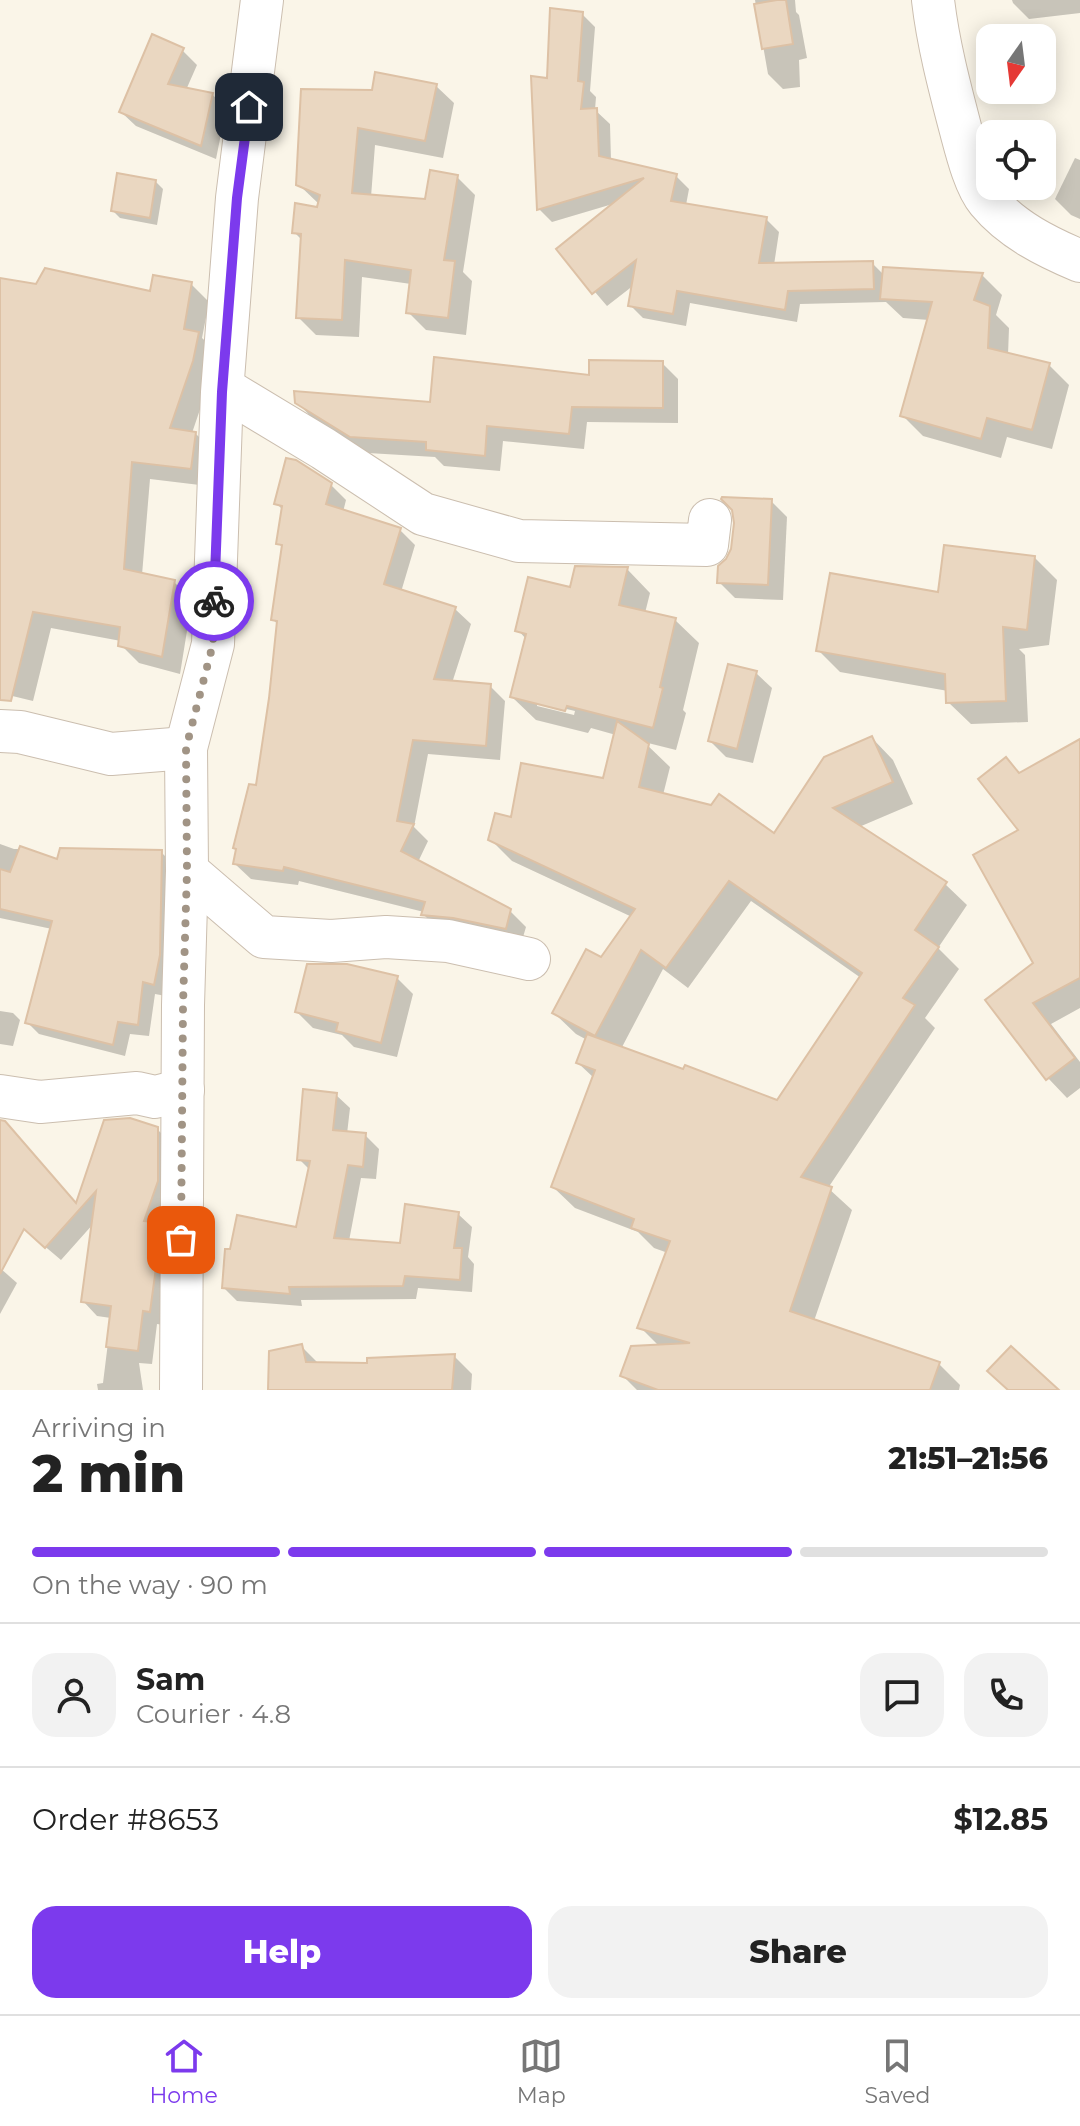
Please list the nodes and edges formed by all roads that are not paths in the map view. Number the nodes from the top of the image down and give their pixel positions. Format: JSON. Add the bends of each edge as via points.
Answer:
{"nodes":[{"id":1,"x":262,"y":0,"type":"edge"},
{"id":2,"x":933,"y":0,"type":"edge"},
{"id":3,"x":1080,"y":261,"type":"edge"},
{"id":4,"x":223,"y":388,"type":"junction"},
{"id":5,"x":710,"y":520,"type":"dead end"},
{"id":6,"x":0,"y":731,"type":"edge"},
{"id":7,"x":186,"y":748,"type":"junction"},
{"id":8,"x":187,"y":871,"type":"junction"},
{"id":9,"x":529,"y":959,"type":"dead end"},
{"id":10,"x":183,"y":1090,"type":"junction"},
{"id":11,"x":0,"y":1096,"type":"edge"},
{"id":12,"x":181,"y":1390,"type":"edge"}],
"edges":[{"from":1,"to":4,"type":"street","via":[[237,198]]},
{"from":2,"to":3,"type":"street","via":[[969,163],[987,200],[1015,227]]},
{"from":4,"to":5,"type":"street","via":[[423,514],[519,541],[707,545]]},
{"from":4,"to":7,"type":"street","via":[[213,644]]},
{"from":6,"to":7,"type":"street","via":[[111,754]]},
{"from":7,"to":8,"type":"street"},
{"from":8,"to":9,"type":"street","via":[[264,937],[448,941]]},
{"from":8,"to":10,"type":"street"},
{"from":10,"to":11,"type":"street","via":[[155,1097],[137,1093],[40,1102]]},
{"from":10,"to":12,"type":"street"}]}
